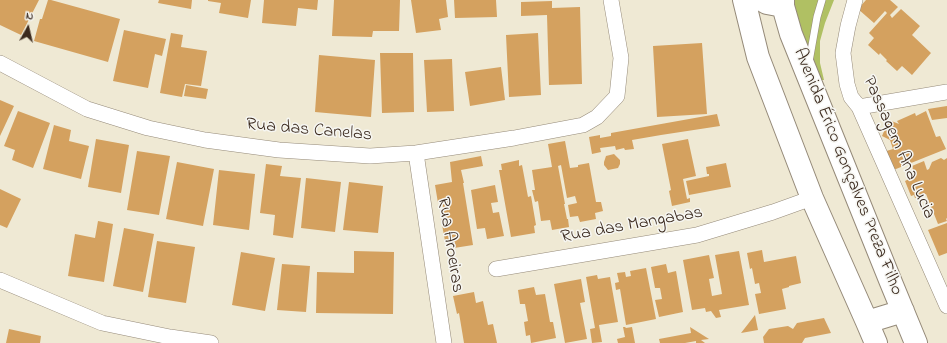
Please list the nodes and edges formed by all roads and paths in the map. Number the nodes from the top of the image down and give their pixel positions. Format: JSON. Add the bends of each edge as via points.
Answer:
{"nodes":[{"id":1,"x":611,"y":0,"type":"edge"},
{"id":2,"x":744,"y":0,"type":"edge"},
{"id":3,"x":762,"y":0,"type":"edge"},
{"id":4,"x":822,"y":0,"type":"edge"},
{"id":5,"x":855,"y":0,"type":"edge"},
{"id":6,"x":783,"y":3,"type":"edge"},
{"id":7,"x":0,"y":63,"type":"edge"},
{"id":8,"x":807,"y":74,"type":"junction"},
{"id":9,"x":947,"y":92,"type":"edge"},
{"id":10,"x":859,"y":106,"type":"junction"},
{"id":11,"x":416,"y":154,"type":"junction"},
{"id":12,"x":812,"y":198,"type":"junction"},
{"id":13,"x":496,"y":269,"type":"dead end"},
{"id":14,"x":0,"y":280,"type":"edge"},
{"id":15,"x":947,"y":306,"type":"edge"},
{"id":16,"x":903,"y":311,"type":"junction"},
{"id":17,"x":868,"y":322,"type":"junction"},
{"id":18,"x":212,"y":343,"type":"edge"},
{"id":19,"x":444,"y":343,"type":"edge"},
{"id":20,"x":876,"y":343,"type":"edge"},
{"id":21,"x":916,"y":343,"type":"edge"}],
"edges":[{"from":1,"to":11,"type":"street","name":"Rua das Canelas","via":[[622,58],[617,96],[597,117],[582,125]]},
{"from":2,"to":12,"type":"main road","name":"Avenida Érico Gonçalves Preza Filho","via":[[758,57]]},
{"from":3,"to":6,"type":"main road","via":[[767,3]]},
{"from":4,"to":8,"type":"lane"},
{"from":5,"to":10,"type":"street","name":"Passagem Ana Lucia","via":[[843,53],[847,84],[851,97]]},
{"from":6,"to":8,"type":"main road","name":"Avenida Érico Gonçalves Preza Filho","via":[[791,34]]},
{"from":7,"to":11,"type":"street","name":"Rua das Canelas","via":[[87,109],[148,128],[205,140],[279,150],[370,156]]},
{"from":8,"to":16,"type":"main road","name":"Avenida Érico Gonçalves Preza Filho"},
{"from":9,"to":10,"type":"street"},
{"from":10,"to":15,"type":"street","name":"Passagem Ana Lucia"},
{"from":11,"to":19,"type":"street","name":"Rua Aroeiras"},
{"from":12,"to":13,"type":"street","name":"Rua das Mangabas","via":[[697,235]]},
{"from":12,"to":17,"type":"main road","name":"Avenida Érico Gonçalves Preza Filho"},
{"from":14,"to":18,"type":"street","via":[[102,323]]},
{"from":16,"to":17,"type":"main road"},
{"from":16,"to":21,"type":"main road","name":"Avenida Érico Gonçalves Preza Filho"},
{"from":17,"to":20,"type":"main road","name":"Avenida Érico Gonçalves Preza Filho"}]}
